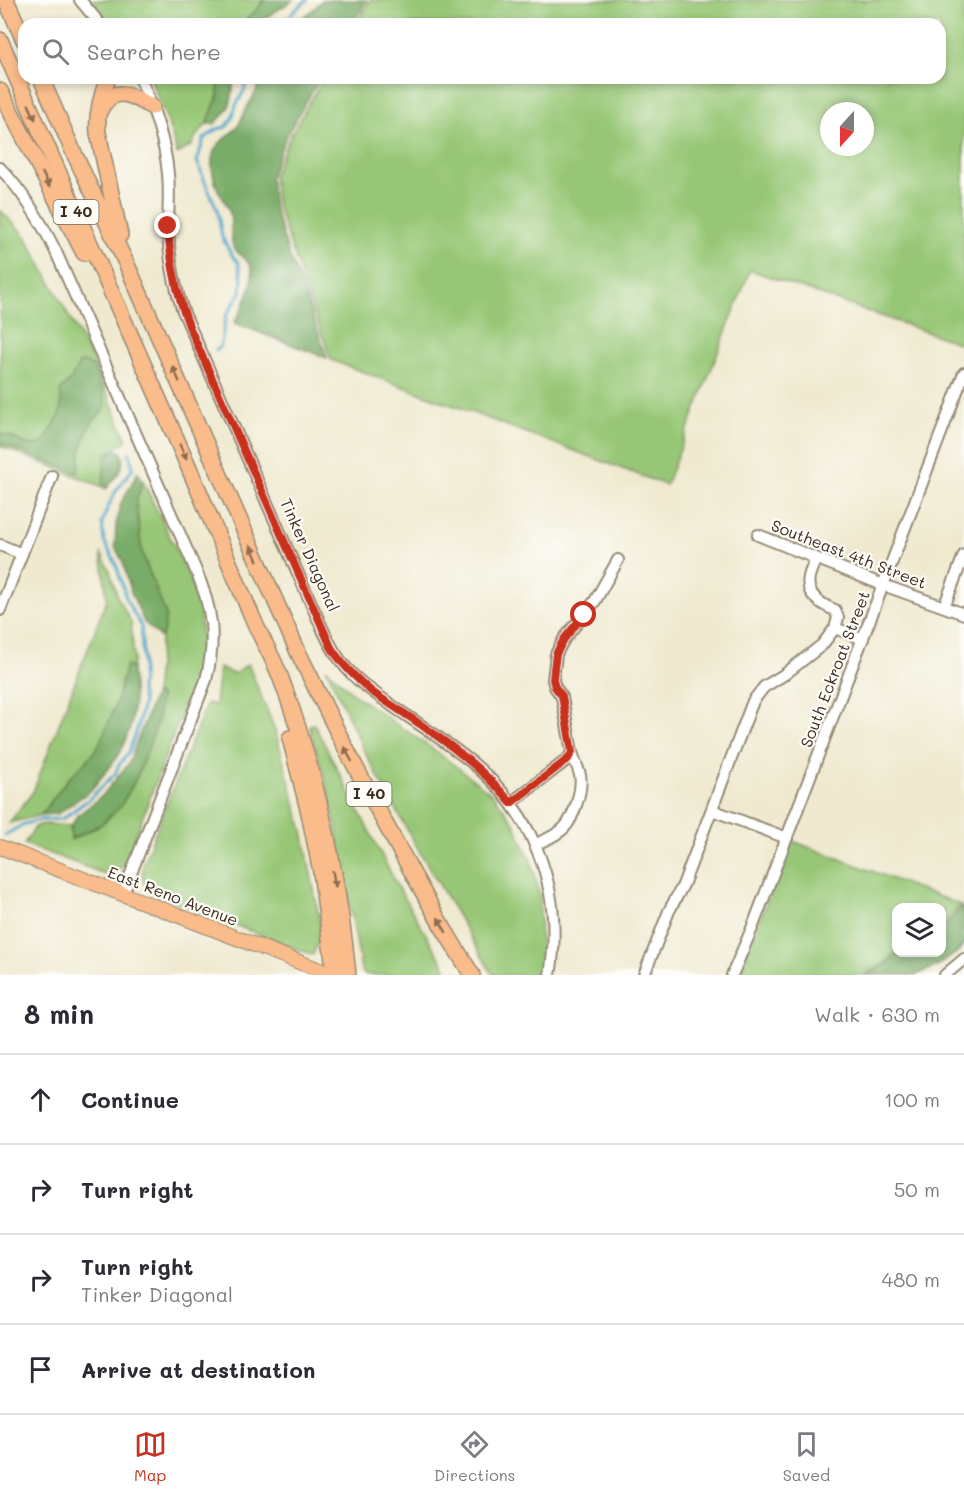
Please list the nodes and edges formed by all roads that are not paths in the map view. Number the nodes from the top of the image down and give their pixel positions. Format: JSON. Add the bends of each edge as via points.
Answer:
{"nodes":[{"id":1,"x":6,"y":0,"type":"edge"},
{"id":2,"x":80,"y":0,"type":"edge"},
{"id":3,"x":95,"y":18,"type":"edge"},
{"id":4,"x":18,"y":27,"type":"edge"},
{"id":5,"x":0,"y":40,"type":"edge"},
{"id":6,"x":18,"y":81,"type":"edge"},
{"id":7,"x":19,"y":84,"type":"edge"},
{"id":8,"x":44,"y":84,"type":"edge"},
{"id":9,"x":106,"y":84,"type":"edge"},
{"id":10,"x":142,"y":84,"type":"edge"},
{"id":11,"x":0,"y":91,"type":"edge"},
{"id":12,"x":152,"y":107,"type":"junction"},
{"id":13,"x":98,"y":112,"type":"junction"},
{"id":14,"x":0,"y":168,"type":"edge"},
{"id":15,"x":127,"y":264,"type":"junction"},
{"id":16,"x":964,"y":374,"type":"edge"},
{"id":17,"x":152,"y":385,"type":"junction"},
{"id":18,"x":52,"y":476,"type":"dead end"},
{"id":19,"x":758,"y":535,"type":"dead end"},
{"id":20,"x":0,"y":545,"type":"edge"},
{"id":21,"x":22,"y":554,"type":"junction"},
{"id":22,"x":964,"y":555,"type":"edge"},
{"id":23,"x":816,"y":558,"type":"junction"},
{"id":24,"x":618,"y":560,"type":"dead end"},
{"id":25,"x":883,"y":585,"type":"junction"},
{"id":26,"x":945,"y":607,"type":"junction"},
{"id":27,"x":0,"y":610,"type":"edge"},
{"id":28,"x":964,"y":614,"type":"edge"},
{"id":29,"x":835,"y":628,"type":"junction"},
{"id":30,"x":863,"y":639,"type":"junction"},
{"id":31,"x":572,"y":752,"type":"junction"},
{"id":32,"x":511,"y":803,"type":"junction"},
{"id":33,"x":712,"y":810,"type":"junction"},
{"id":34,"x":787,"y":838,"type":"junction"},
{"id":35,"x":536,"y":844,"type":"junction"},
{"id":36,"x":0,"y":847,"type":"edge"},
{"id":37,"x":123,"y":894,"type":"junction"},
{"id":38,"x":337,"y":935,"type":"junction"},
{"id":39,"x":964,"y":958,"type":"edge"},
{"id":40,"x":334,"y":975,"type":"edge"},
{"id":41,"x":348,"y":975,"type":"edge"},
{"id":42,"x":472,"y":975,"type":"edge"},
{"id":43,"x":550,"y":975,"type":"edge"},
{"id":44,"x":644,"y":975,"type":"edge"},
{"id":45,"x":732,"y":975,"type":"edge"},
{"id":46,"x":945,"y":975,"type":"edge"}],
"edges":[{"from":1,"to":4,"type":"highway"},
{"from":2,"to":3,"type":"street"},
{"from":5,"to":6,"type":"highway","number":"I 40","one_way":true},
{"from":7,"to":17,"type":"highway","number":"I 40","one_way":true},
{"from":8,"to":15,"type":"highway","number":"I 40"},
{"from":9,"to":13,"type":"highway"},
{"from":10,"to":12,"type":"street","name":"Tinker Diagonal"},
{"from":11,"to":17,"type":"highway","one_way":true},
{"from":12,"to":13,"type":"highway","via":[[131,95],[118,94],[107,99]]},
{"from":12,"to":32,"type":"street","name":"Tinker Diagonal","via":[[165,153],[171,260],[183,311],[331,647],[372,692],[469,760]]},
{"from":13,"to":15,"type":"highway","via":[[99,141]]},
{"from":14,"to":37,"type":"street","via":[[27,200],[56,252],[203,585],[211,620],[212,651],[206,680]]},
{"from":42,"to":15,"type":"highway","number":"I 40","one_way":true,"via":[[386,825],[298,652]]},
{"from":16,"to":25,"type":"street","name":"South Eckroat Street"},
{"from":17,"to":38,"type":"highway","number":"I 40","one_way":true,"via":[[255,623],[290,738]]},
{"from":18,"to":21,"type":"street"},
{"from":19,"to":23,"type":"street","name":"Southeast 4th Street"},
{"from":20,"to":21,"type":"street"},
{"from":21,"to":27,"type":"street"},
{"from":22,"to":26,"type":"street"},
{"from":23,"to":25,"type":"street","name":"Southeast 4th Street"},
{"from":23,"to":29,"type":"street","via":[[809,586],[816,600],[835,610]]},
{"from":24,"to":31,"type":"street","via":[[595,601],[556,654],[553,680],[562,696]]},
{"from":25,"to":26,"type":"street","name":"Southeast 4th Street"},
{"from":25,"to":30,"type":"street","name":"South Eckroat Street"},
{"from":26,"to":28,"type":"street","name":"Southeast 4th Street"},
{"from":29,"to":30,"type":"street"},
{"from":29,"to":33,"type":"street","via":[[822,645],[764,687],[753,701]]},
{"from":30,"to":34,"type":"street","name":"South Eckroat Street"},
{"from":31,"to":32,"type":"street"},
{"from":31,"to":35,"type":"street","via":[[580,777],[573,813],[566,827]]},
{"from":32,"to":35,"type":"street","name":"Tinker Diagonal"},
{"from":33,"to":34,"type":"street"},
{"from":33,"to":44,"type":"street"},
{"from":34,"to":45,"type":"street","name":"South Eckroat Street"},
{"from":35,"to":43,"type":"street","name":"Tinker Diagonal","via":[[553,912]]},
{"from":36,"to":37,"type":"main road","name":"East Reno Avenue"},
{"from":37,"to":40,"type":"main road","name":"East Reno Avenue"},
{"from":38,"to":40,"type":"highway"},
{"from":38,"to":41,"type":"highway"},
{"from":39,"to":46,"type":"street"}]}
